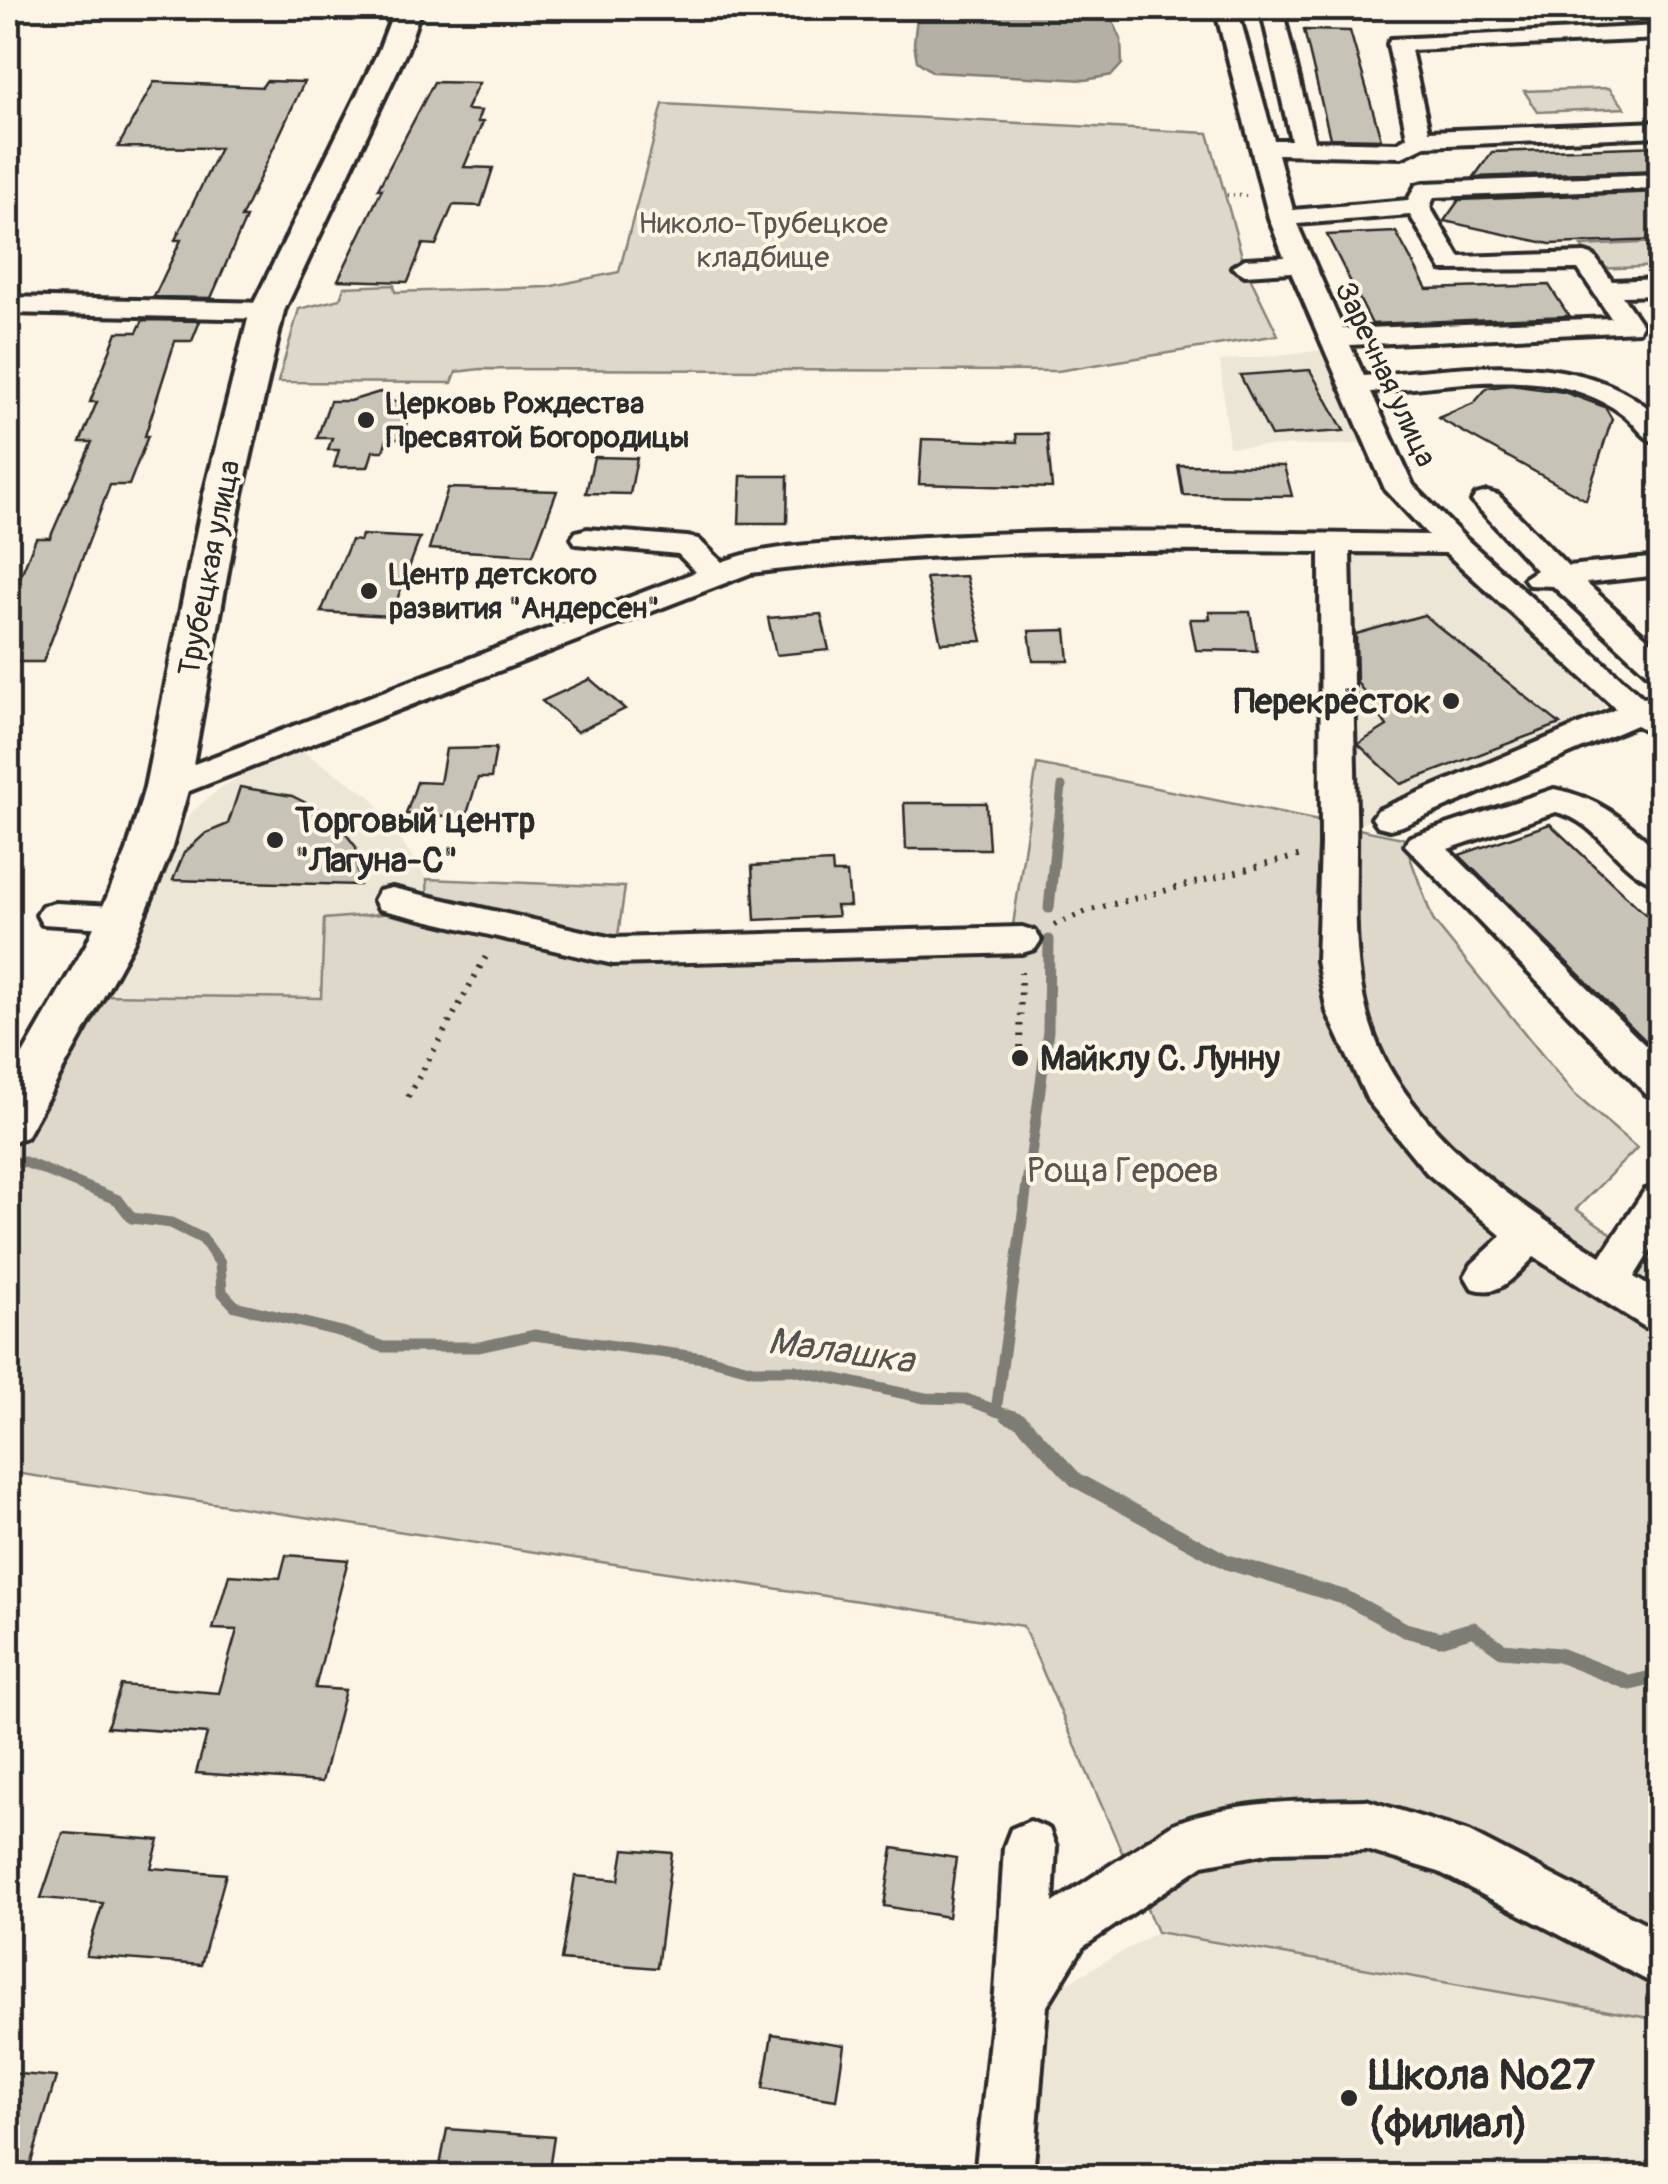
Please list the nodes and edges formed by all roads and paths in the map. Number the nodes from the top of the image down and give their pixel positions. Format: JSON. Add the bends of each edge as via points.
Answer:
{"nodes":[{"id":1,"x":408,"y":8,"type":"edge"},
{"id":2,"x":1226,"y":8,"type":"edge"},
{"id":3,"x":1271,"y":8,"type":"edge"},
{"id":4,"x":1660,"y":32,"type":"edge"},
{"id":5,"x":1660,"y":130,"type":"edge"},
{"id":6,"x":1419,"y":139,"type":"junction"},
{"id":7,"x":1262,"y":147,"type":"junction"},
{"id":8,"x":1304,"y":147,"type":"junction"},
{"id":9,"x":1660,"y":181,"type":"edge"},
{"id":10,"x":1418,"y":208,"type":"junction"},
{"id":11,"x":1282,"y":218,"type":"junction"},
{"id":12,"x":1300,"y":264,"type":"junction"},
{"id":13,"x":1245,"y":267,"type":"dead end"},
{"id":14,"x":1660,"y":287,"type":"edge"},
{"id":15,"x":1605,"y":289,"type":"junction"},
{"id":16,"x":8,"y":304,"type":"edge"},
{"id":17,"x":267,"y":311,"type":"junction"},
{"id":18,"x":1333,"y":338,"type":"junction"},
{"id":19,"x":1354,"y":384,"type":"junction"},
{"id":20,"x":1660,"y":435,"type":"edge"},
{"id":21,"x":1487,"y":501,"type":"dead end"},
{"id":22,"x":587,"y":538,"type":"dead end"},
{"id":23,"x":1335,"y":544,"type":"junction"},
{"id":24,"x":1454,"y":544,"type":"junction"},
{"id":25,"x":1660,"y":566,"type":"edge"},
{"id":26,"x":1558,"y":574,"type":"junction"},
{"id":27,"x":717,"y":575,"type":"junction"},
{"id":28,"x":1501,"y":588,"type":"junction"},
{"id":29,"x":1660,"y":667,"type":"edge"},
{"id":30,"x":1652,"y":713,"type":"edge"},
{"id":31,"x":167,"y":787,"type":"junction"},
{"id":32,"x":1390,"y":818,"type":"dead end"},
{"id":33,"x":1339,"y":846,"type":"junction"},
{"id":34,"x":1660,"y":873,"type":"edge"},
{"id":35,"x":392,"y":900,"type":"dead end"},
{"id":36,"x":55,"y":915,"type":"dead end"},
{"id":37,"x":122,"y":916,"type":"junction"},
{"id":38,"x":505,"y":924,"type":"junction"},
{"id":39,"x":1059,"y":924,"type":"dead end"},
{"id":40,"x":1022,"y":940,"type":"joint"},
{"id":41,"x":1020,"y":1058,"type":"dead end"},
{"id":42,"x":1660,"y":1084,"type":"edge"},
{"id":43,"x":408,"y":1097,"type":"dead end"},
{"id":44,"x":14,"y":1107,"type":"edge"},
{"id":45,"x":1660,"y":1201,"type":"edge"},
{"id":46,"x":1530,"y":1234,"type":"junction"},
{"id":47,"x":1486,"y":1276,"type":"dead end"},
{"id":48,"x":1607,"y":1282,"type":"junction"},
{"id":49,"x":1660,"y":1316,"type":"edge"},
{"id":50,"x":1030,"y":1847,"type":"dead end"},
{"id":51,"x":1660,"y":1960,"type":"edge"},
{"id":52,"x":1020,"y":1999,"type":"junction"},
{"id":53,"x":1004,"y":2176,"type":"edge"}],
"edges":[{"from":1,"to":17,"type":"main road","name":"Трубецкая улица"},
{"from":2,"to":7,"type":"street","name":"Заречная улица"},
{"from":3,"to":8,"type":"street"},
{"from":4,"to":6,"type":"street","via":[[1399,44]]},
{"from":5,"to":6,"type":"street"},
{"from":6,"to":8,"type":"street","via":[[1402,150]]},
{"from":7,"to":8,"type":"street"},
{"from":7,"to":11,"type":"street","name":"Заречная улица"},
{"from":9,"to":10,"type":"street","via":[[1426,190]]},
{"from":10,"to":11,"type":"street"},
{"from":10,"to":15,"type":"street","via":[[1451,265],[1585,260]]},
{"from":11,"to":12,"type":"street","name":"Заречная улица"},
{"from":12,"to":13,"type":"street"},
{"from":12,"to":18,"type":"street","name":"Заречная улица"},
{"from":14,"to":15,"type":"street"},
{"from":15,"to":18,"type":"street","via":[[1629,325]]},
{"from":16,"to":17,"type":"street"},
{"from":17,"to":31,"type":"main road","name":"Трубецкая улица","via":[[222,494]]},
{"from":18,"to":19,"type":"street","name":"Заречная улица"},
{"from":19,"to":20,"type":"street","via":[[1550,376],[1599,386],[1644,413]]},
{"from":19,"to":24,"type":"street","name":"Заречная улица","via":[[1400,489]]},
{"from":21,"to":26,"type":"street"},
{"from":22,"to":27,"type":"street","via":[[687,546]]},
{"from":23,"to":24,"type":"street"},
{"from":23,"to":27,"type":"street","via":[[960,542],[840,550],[745,564]]},
{"from":23,"to":33,"type":"street"},
{"from":24,"to":28,"type":"street","name":"Заречная улица"},
{"from":25,"to":26,"type":"street"},
{"from":26,"to":28,"type":"street"},
{"from":26,"to":29,"type":"street"},
{"from":27,"to":31,"type":"street"},
{"from":28,"to":30,"type":"street","name":"Заречная улица"},
{"from":30,"to":32,"type":"street"},
{"from":31,"to":37,"type":"main road","name":"Трубецкая улица","via":[[150,851]]},
{"from":33,"to":39,"type":"path"},
{"from":33,"to":46,"type":"street","via":[[1336,961],[1346,1012],[1382,1091],[1442,1162]]},
{"from":34,"to":42,"type":"street","via":[[1607,824],[1578,805],[1554,800],[1422,844]]},
{"from":35,"to":38,"type":"street"},
{"from":36,"to":37,"type":"street"},
{"from":37,"to":44,"type":"main road","name":"Трубецкая улица"},
{"from":38,"to":40,"type":"street","via":[[613,951]]},
{"from":38,"to":43,"type":"path"},
{"from":40,"to":41,"type":"path"},
{"from":45,"to":48,"type":"street"},
{"from":46,"to":47,"type":"street"},
{"from":46,"to":48,"type":"street"},
{"from":48,"to":49,"type":"street"},
{"from":50,"to":52,"type":"street"},
{"from":51,"to":52,"type":"street","via":[[1450,1850],[1366,1825],[1272,1827],[1192,1842],[1064,1928]]},
{"from":52,"to":53,"type":"street"}]}
